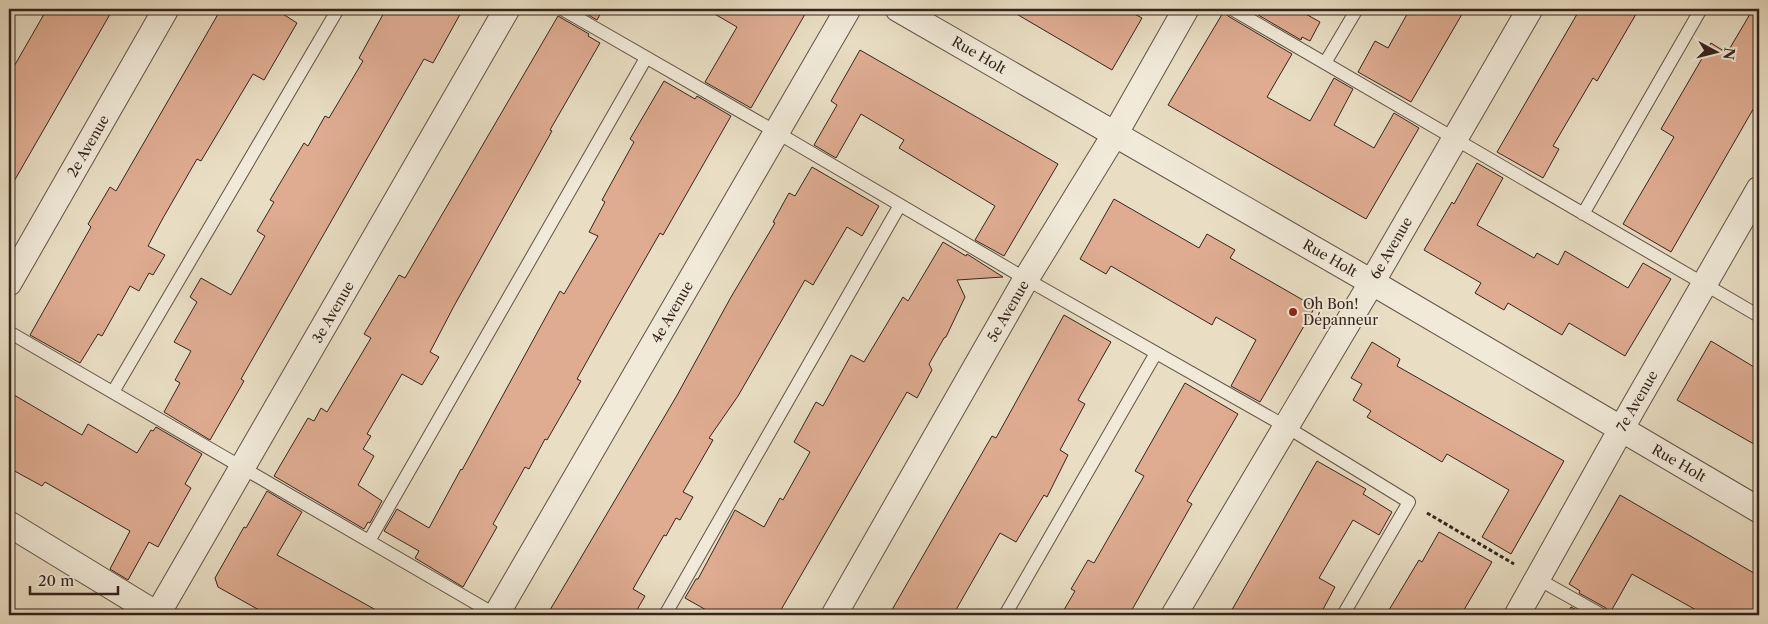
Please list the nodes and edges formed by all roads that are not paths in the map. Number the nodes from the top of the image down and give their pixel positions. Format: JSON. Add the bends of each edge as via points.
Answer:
{"nodes":[{"id":1,"x":166,"y":9,"type":"edge"},
{"id":2,"x":338,"y":9,"type":"edge"},
{"id":3,"x":507,"y":9,"type":"edge"},
{"id":4,"x":562,"y":9,"type":"edge"},
{"id":5,"x":848,"y":9,"type":"edge"},
{"id":6,"x":898,"y":9,"type":"edge"},
{"id":7,"x":1186,"y":9,"type":"edge"},
{"id":8,"x":1232,"y":9,"type":"edge"},
{"id":9,"x":1357,"y":9,"type":"edge"},
{"id":10,"x":1530,"y":9,"type":"edge"},
{"id":11,"x":1701,"y":9,"type":"edge"},
{"id":12,"x":646,"y":58,"type":"junction"},
{"id":13,"x":1325,"y":64,"type":"junction"},
{"id":14,"x":776,"y":132,"type":"junction"},
{"id":15,"x":1115,"y":134,"type":"junction"},
{"id":16,"x":1454,"y":138,"type":"junction"},
{"id":17,"x":1759,"y":189,"type":"edge"},
{"id":18,"x":900,"y":205,"type":"junction"},
{"id":19,"x":1583,"y":214,"type":"junction"},
{"id":20,"x":1026,"y":279,"type":"junction"},
{"id":21,"x":1372,"y":282,"type":"junction"},
{"id":22,"x":9,"y":283,"type":"edge"},
{"id":23,"x":1704,"y":284,"type":"junction"},
{"id":24,"x":1759,"y":316,"type":"edge"},
{"id":25,"x":9,"y":332,"type":"edge"},
{"id":26,"x":1156,"y":353,"type":"junction"},
{"id":27,"x":113,"y":392,"type":"junction"},
{"id":28,"x":1285,"y":426,"type":"junction"},
{"id":29,"x":1621,"y":429,"type":"junction"},
{"id":30,"x":244,"y":468,"type":"junction"},
{"id":31,"x":1759,"y":510,"type":"edge"},
{"id":32,"x":9,"y":524,"type":"edge"},
{"id":33,"x":369,"y":541,"type":"junction"},
{"id":34,"x":1538,"y":579,"type":"junction"},
{"id":35,"x":157,"y":615,"type":"edge"},
{"id":36,"x":496,"y":615,"type":"edge"},
{"id":37,"x":665,"y":615,"type":"edge"},
{"id":38,"x":834,"y":615,"type":"edge"},
{"id":39,"x":1005,"y":615,"type":"edge"},
{"id":40,"x":1174,"y":615,"type":"edge"},
{"id":41,"x":1343,"y":615,"type":"edge"},
{"id":42,"x":1517,"y":615,"type":"edge"},
{"id":43,"x":1602,"y":615,"type":"edge"}],
"edges":[{"from":1,"to":22,"type":"street","name":"2e Avenue"},
{"from":2,"to":27,"type":"lane"},
{"from":3,"to":30,"type":"street","name":"3e Avenue"},
{"from":4,"to":12,"type":"lane"},
{"from":5,"to":14,"type":"street","name":"4e Avenue"},
{"from":6,"to":15,"type":"street","name":"Rue Holt"},
{"from":7,"to":15,"type":"street","name":"5e Avenue"},
{"from":8,"to":13,"type":"lane"},
{"from":9,"to":13,"type":"lane"},
{"from":10,"to":16,"type":"street","name":"6e Avenue"},
{"from":11,"to":19,"type":"lane"},
{"from":12,"to":14,"type":"lane"},
{"from":12,"to":33,"type":"lane"},
{"from":13,"to":16,"type":"lane"},
{"from":14,"to":18,"type":"lane"},
{"from":14,"to":36,"type":"street","name":"4e Avenue"},
{"from":15,"to":20,"type":"street","name":"5e Avenue"},
{"from":15,"to":21,"type":"street","name":"Rue Holt"},
{"from":16,"to":19,"type":"lane"},
{"from":16,"to":21,"type":"street","name":"6e Avenue"},
{"from":17,"to":23,"type":"street","name":"7e Avenue"},
{"from":18,"to":20,"type":"lane"},
{"from":18,"to":37,"type":"lane"},
{"from":19,"to":23,"type":"lane"},
{"from":20,"to":26,"type":"lane"},
{"from":20,"to":38,"type":"street","name":"5e Avenue"},
{"from":21,"to":28,"type":"street","name":"6e Avenue"},
{"from":21,"to":29,"type":"street","name":"Rue Holt"},
{"from":23,"to":24,"type":"lane"},
{"from":23,"to":29,"type":"street","name":"7e Avenue"},
{"from":25,"to":27,"type":"lane"},
{"from":26,"to":28,"type":"lane"},
{"from":26,"to":39,"type":"lane"},
{"from":27,"to":30,"type":"lane"},
{"from":28,"to":40,"type":"street","name":"6e Avenue"},
{"from":28,"to":41,"type":"lane","via":[[1409,502]]},
{"from":29,"to":31,"type":"street","name":"Rue Holt"},
{"from":29,"to":34,"type":"street","name":"7e Avenue"},
{"from":30,"to":33,"type":"lane"},
{"from":30,"to":35,"type":"street","name":"3e Avenue"},
{"from":32,"to":35,"type":"street"},
{"from":33,"to":36,"type":"lane"},
{"from":34,"to":42,"type":"street","name":"7e Avenue"},
{"from":34,"to":43,"type":"lane"}]}
